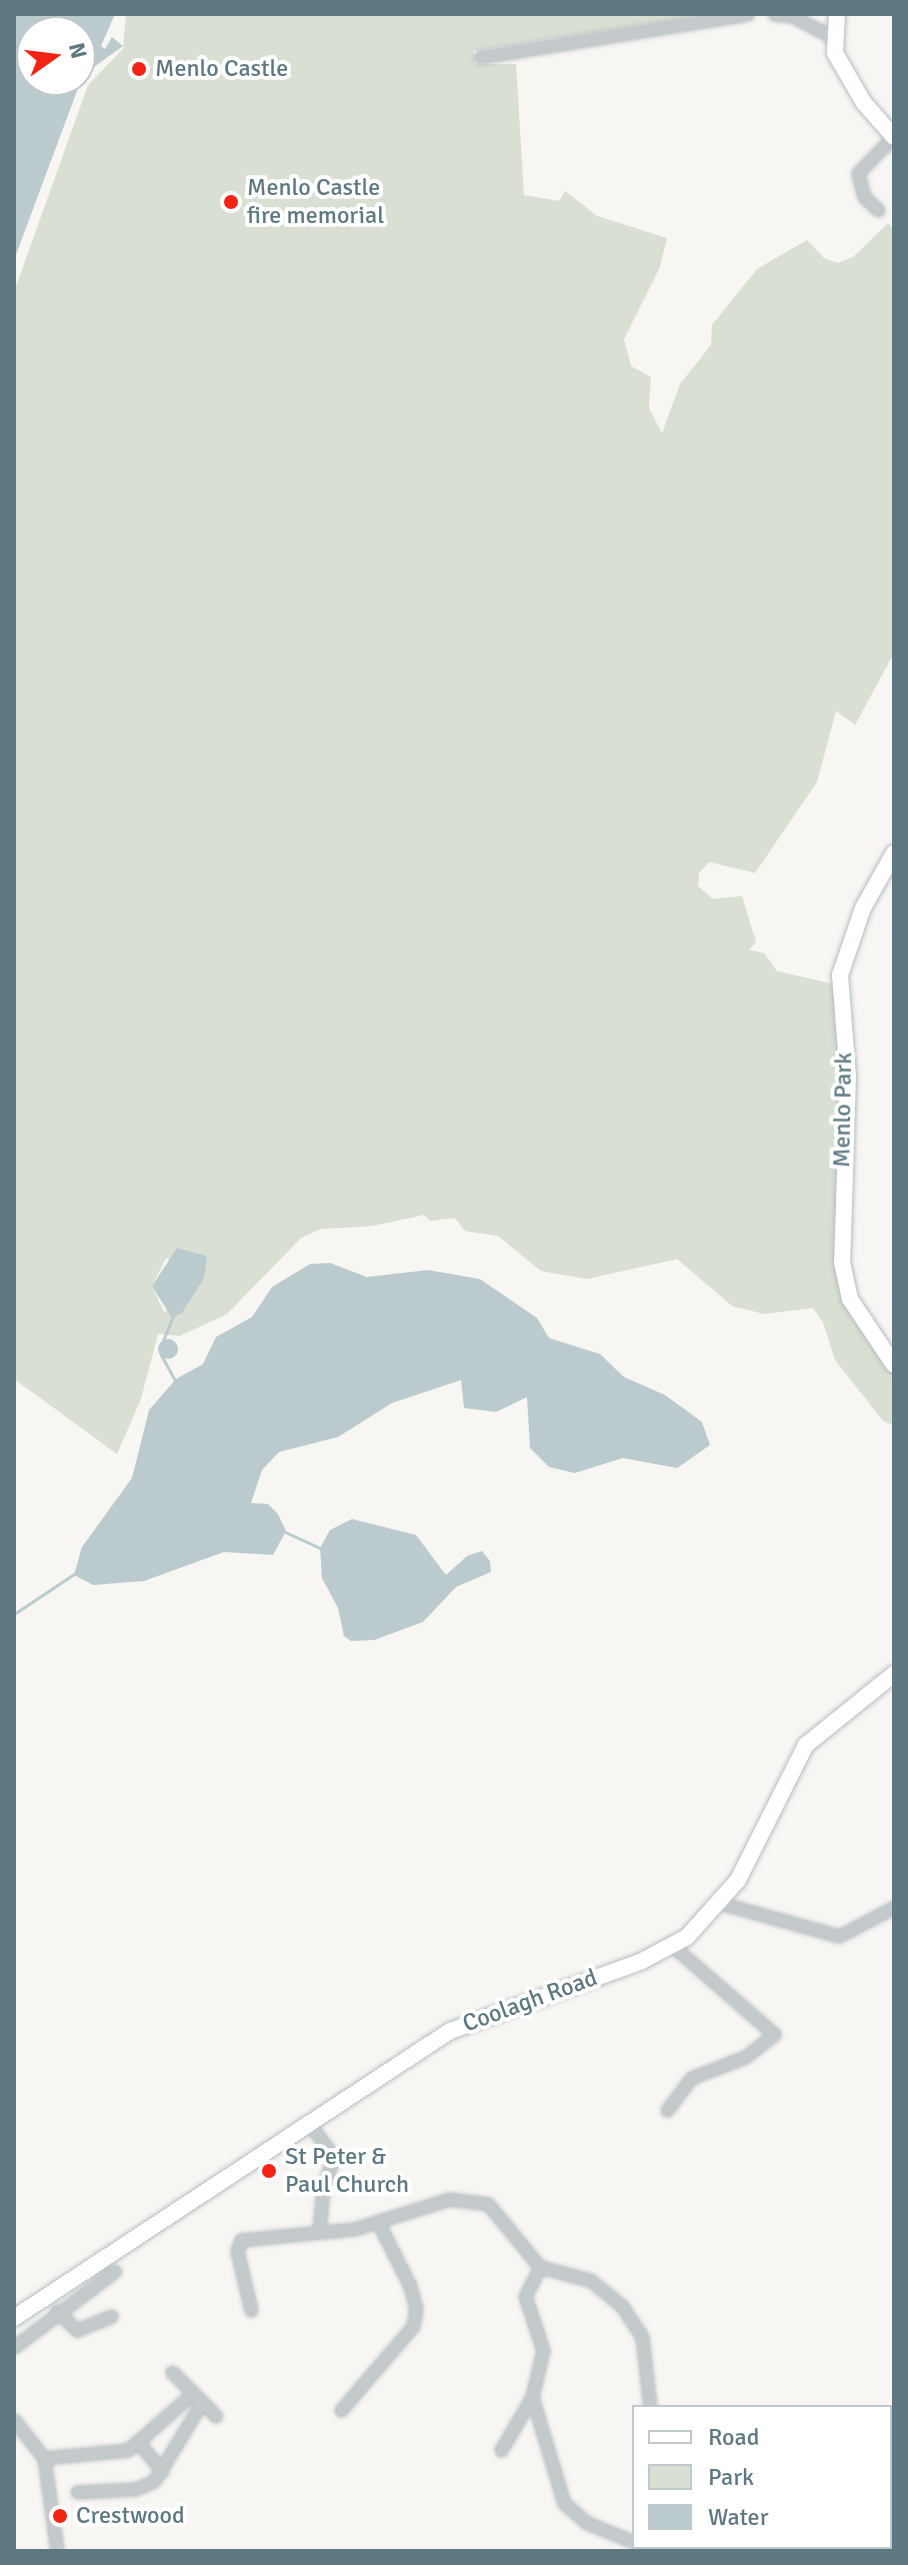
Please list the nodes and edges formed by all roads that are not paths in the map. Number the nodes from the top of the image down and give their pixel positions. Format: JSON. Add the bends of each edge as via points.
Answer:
{"nodes":[{"id":1,"x":748,"y":14,"type":"edge"},
{"id":2,"x":774,"y":14,"type":"edge"},
{"id":3,"x":837,"y":14,"type":"edge"},
{"id":4,"x":792,"y":15,"type":"edge"},
{"id":5,"x":832,"y":37,"type":"junction"},
{"id":6,"x":480,"y":57,"type":"dead end"},
{"id":7,"x":894,"y":137,"type":"edge"},
{"id":8,"x":878,"y":210,"type":"dead end"},
{"id":9,"x":894,"y":853,"type":"edge"},
{"id":10,"x":894,"y":1365,"type":"edge"},
{"id":11,"x":894,"y":1674,"type":"edge"},
{"id":12,"x":720,"y":1903,"type":"junction"},
{"id":13,"x":894,"y":1907,"type":"edge"},
{"id":14,"x":674,"y":1947,"type":"junction"},
{"id":15,"x":667,"y":2110,"type":"dead end"},
{"id":16,"x":308,"y":2122,"type":"junction"},
{"id":17,"x":378,"y":2222,"type":"junction"},
{"id":18,"x":319,"y":2232,"type":"junction"},
{"id":19,"x":540,"y":2267,"type":"junction"},
{"id":20,"x":115,"y":2271,"type":"dead end"},
{"id":21,"x":251,"y":2310,"type":"dead end"},
{"id":22,"x":57,"y":2311,"type":"junction"},
{"id":23,"x":111,"y":2316,"type":"dead end"},
{"id":24,"x":14,"y":2318,"type":"edge"},
{"id":25,"x":14,"y":2347,"type":"edge"},
{"id":26,"x":172,"y":2372,"type":"dead end"},
{"id":27,"x":532,"y":2397,"type":"junction"},
{"id":28,"x":198,"y":2398,"type":"junction"},
{"id":29,"x":650,"y":2405,"type":"edge"},
{"id":30,"x":341,"y":2410,"type":"dead end"},
{"id":31,"x":216,"y":2416,"type":"dead end"},
{"id":32,"x":14,"y":2420,"type":"edge"},
{"id":33,"x":140,"y":2444,"type":"junction"},
{"id":34,"x":501,"y":2450,"type":"dead end"},
{"id":35,"x":44,"y":2458,"type":"junction"},
{"id":36,"x":162,"y":2471,"type":"junction"},
{"id":37,"x":77,"y":2492,"type":"dead end"},
{"id":38,"x":632,"y":2541,"type":"edge"},
{"id":39,"x":57,"y":2551,"type":"edge"}],
"edges":[{"from":1,"to":6,"type":"street"},
{"from":2,"to":4,"type":"street"},
{"from":3,"to":5,"type":"street"},
{"from":4,"to":5,"type":"street"},
{"from":5,"to":7,"type":"street","via":[[851,86]]},
{"from":7,"to":8,"type":"street","via":[[858,173],[864,197]]},
{"from":9,"to":10,"type":"street","name":"Menlo Park","via":[[863,908],[840,975],[848,1076],[842,1262],[850,1299]]},
{"from":11,"to":12,"type":"street","name":"Coolagh Road","via":[[806,1745],[757,1847]]},
{"from":12,"to":13,"type":"street","via":[[839,1936]]},
{"from":12,"to":14,"type":"street","name":"Coolagh Road"},
{"from":14,"to":15,"type":"street","via":[[774,2034],[745,2057],[691,2078]]},
{"from":14,"to":16,"type":"street","name":"Coolagh Road","via":[[450,2031]]},
{"from":16,"to":18,"type":"street","via":[[334,2157],[323,2188]]},
{"from":16,"to":24,"type":"street","name":"Coolagh Road"},
{"from":17,"to":18,"type":"street"},
{"from":17,"to":19,"type":"street","via":[[449,2199],[488,2204]]},
{"from":17,"to":30,"type":"street","via":[[410,2286],[413,2326]]},
{"from":18,"to":21,"type":"street","via":[[237,2243]]},
{"from":19,"to":27,"type":"street","via":[[525,2296],[543,2350]]},
{"from":19,"to":29,"type":"street","via":[[590,2280],[622,2306],[642,2337]]},
{"from":20,"to":22,"type":"street"},
{"from":22,"to":23,"type":"street","via":[[77,2330]]},
{"from":22,"to":25,"type":"street"},
{"from":26,"to":28,"type":"street"},
{"from":27,"to":34,"type":"street"},
{"from":27,"to":38,"type":"street","via":[[564,2503],[587,2523]]},
{"from":28,"to":31,"type":"street"},
{"from":28,"to":33,"type":"street"},
{"from":28,"to":36,"type":"street"},
{"from":32,"to":35,"type":"street"},
{"from":33,"to":35,"type":"street","via":[[113,2452]]},
{"from":33,"to":36,"type":"street"},
{"from":35,"to":39,"type":"street"},
{"from":36,"to":37,"type":"street","via":[[135,2489]]}]}
